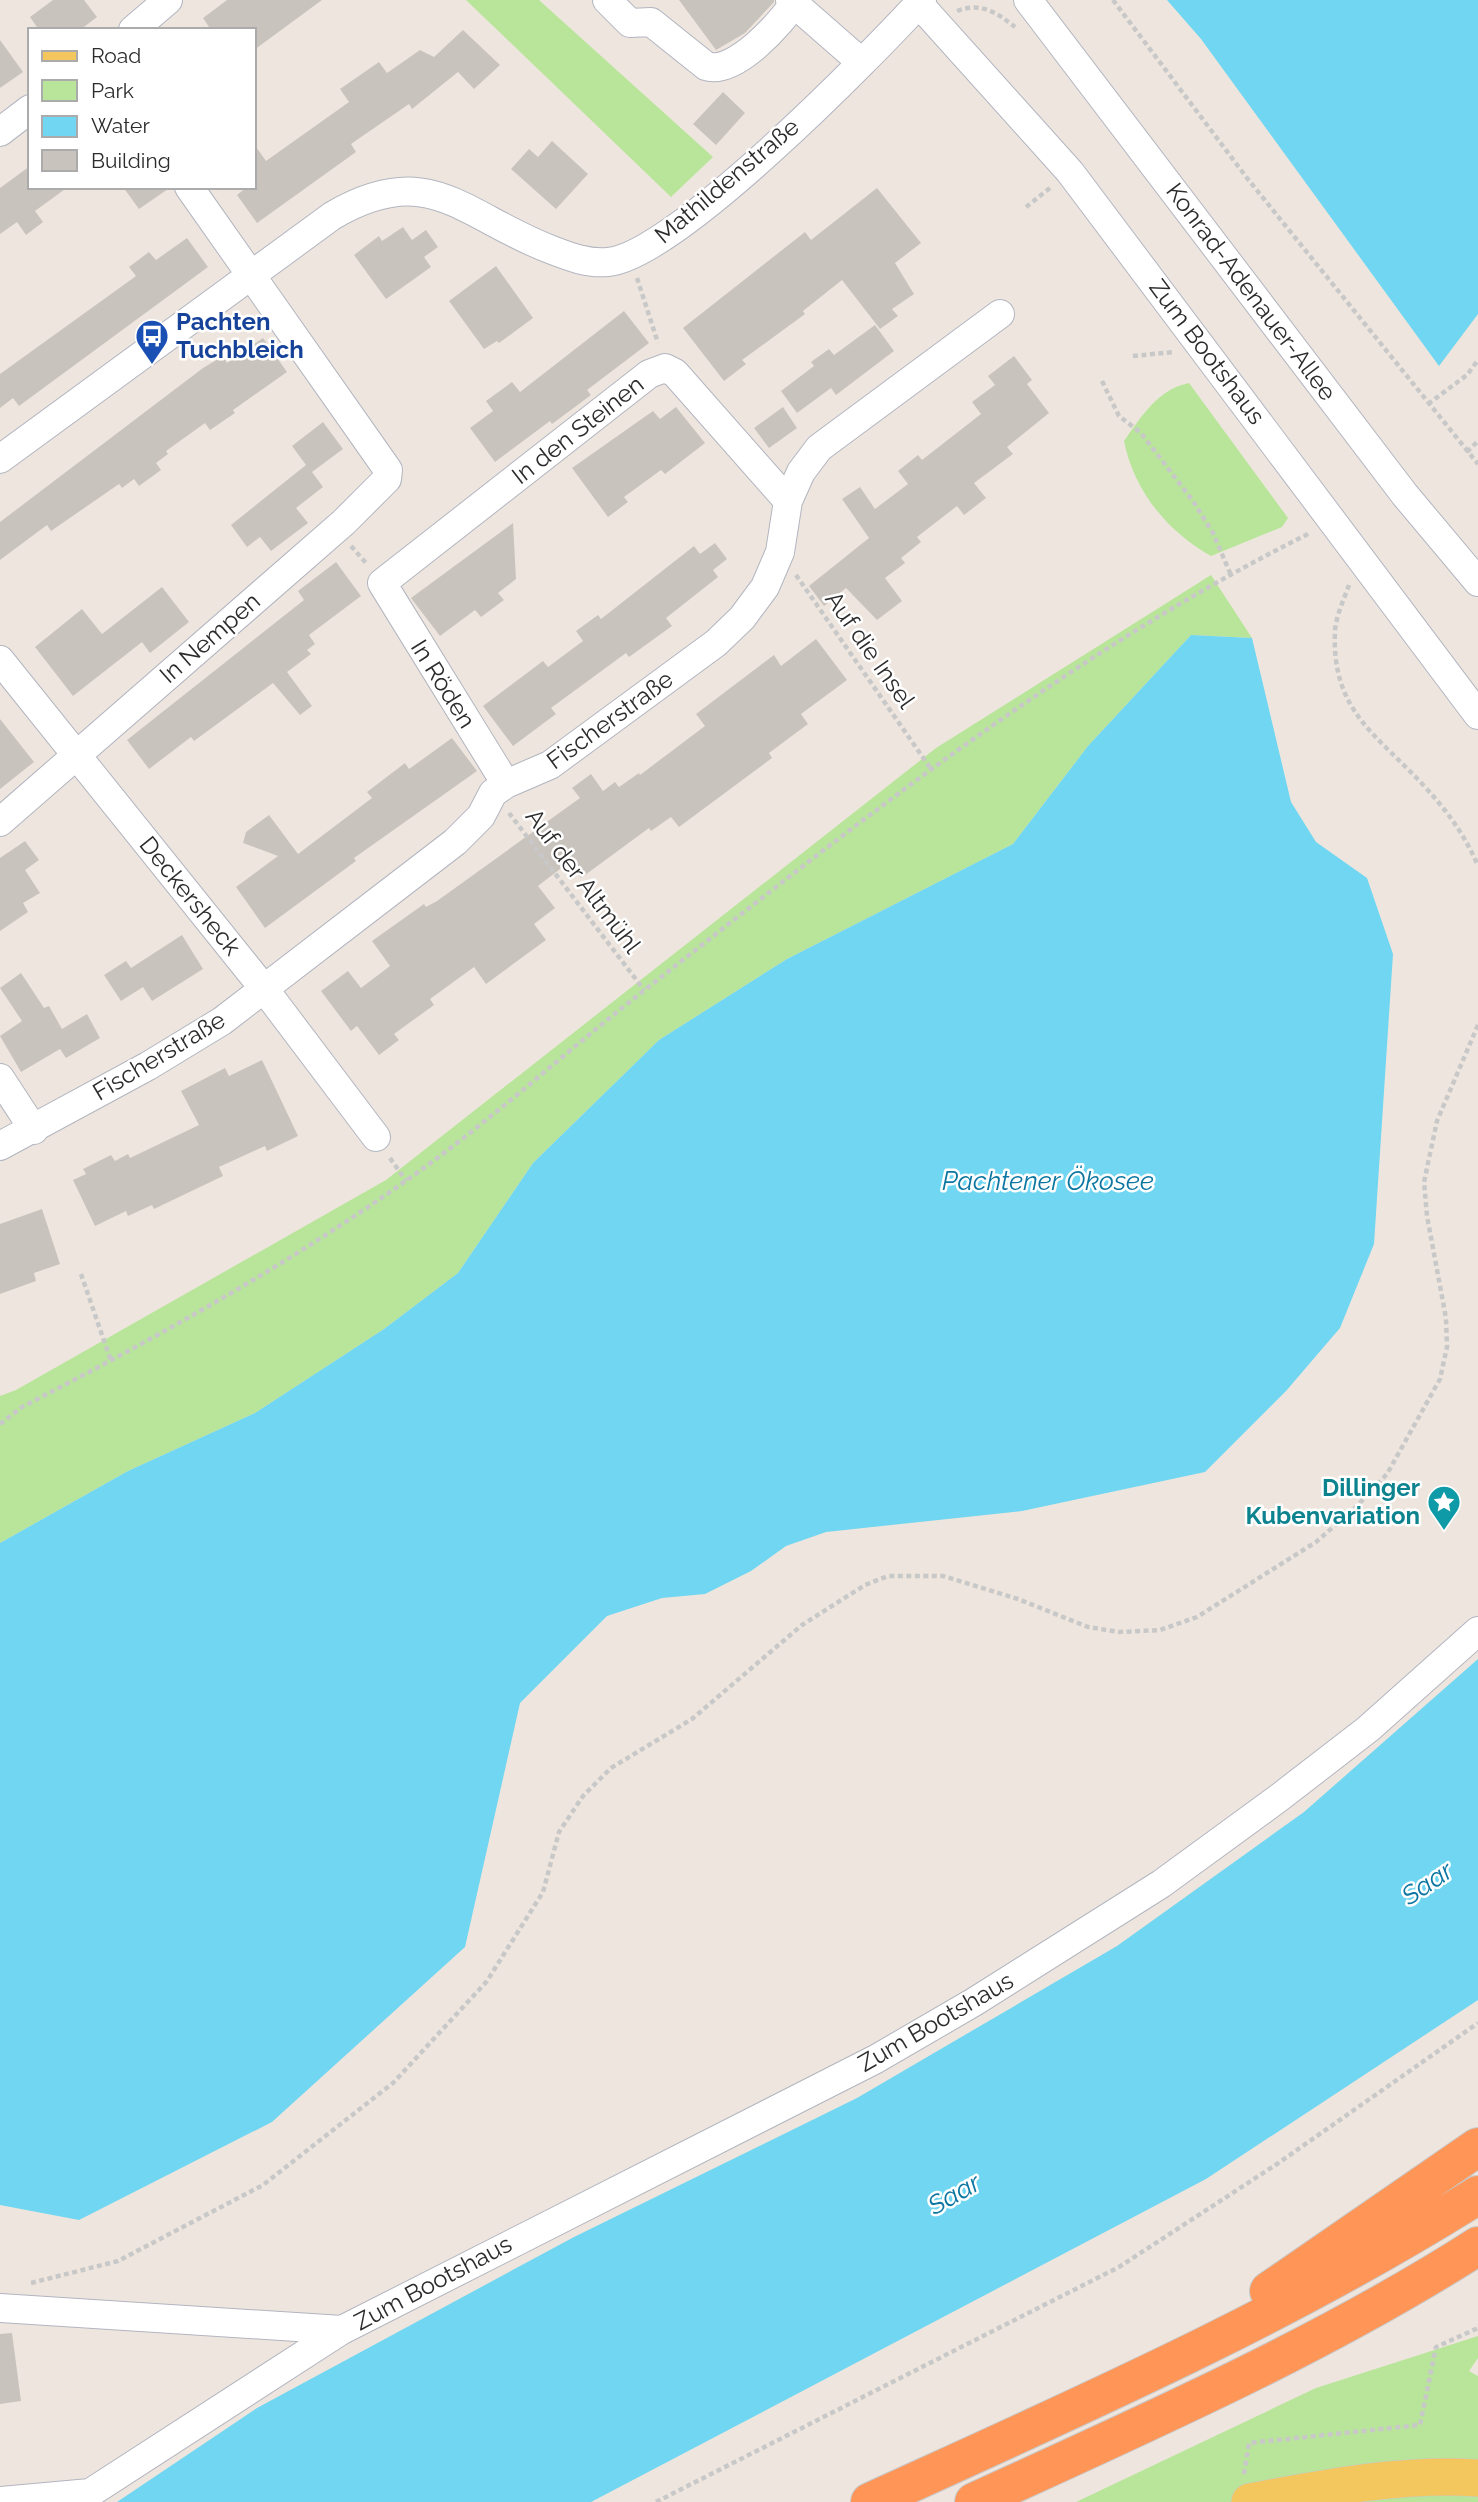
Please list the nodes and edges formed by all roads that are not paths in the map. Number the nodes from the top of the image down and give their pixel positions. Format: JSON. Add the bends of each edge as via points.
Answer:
{"nodes":[{"id":1,"x":168,"y":0,"type":"edge"},
{"id":2,"x":607,"y":0,"type":"edge"},
{"id":3,"x":1028,"y":0,"type":"edge"},
{"id":4,"x":793,"y":1,"type":"edge"},
{"id":5,"x":921,"y":2,"type":"edge"},
{"id":6,"x":134,"y":28,"type":"edge"},
{"id":7,"x":865,"y":58,"type":"junction"},
{"id":8,"x":28,"y":111,"type":"edge"},
{"id":9,"x":0,"y":132,"type":"edge"},
{"id":10,"x":190,"y":189,"type":"edge"},
{"id":11,"x":252,"y":272,"type":"junction"},
{"id":12,"x":1000,"y":314,"type":"dead end"},
{"id":13,"x":0,"y":459,"type":"edge"},
{"id":14,"x":788,"y":501,"type":"junction"},
{"id":15,"x":1478,"y":582,"type":"edge"},
{"id":16,"x":382,"y":583,"type":"joint"},
{"id":17,"x":0,"y":660,"type":"edge"},
{"id":18,"x":1478,"y":715,"type":"edge"},
{"id":19,"x":76,"y":755,"type":"junction"},
{"id":20,"x":500,"y":788,"type":"junction"},
{"id":21,"x":0,"y":822,"type":"edge"},
{"id":22,"x":265,"y":990,"type":"junction"},
{"id":23,"x":0,"y":1078,"type":"edge"},
{"id":24,"x":34,"y":1130,"type":"junction"},
{"id":25,"x":379,"y":1142,"type":"road end"},
{"id":26,"x":0,"y":1146,"type":"edge"},
{"id":27,"x":1478,"y":1631,"type":"edge"},
{"id":28,"x":1478,"y":2147,"type":"edge"},
{"id":29,"x":1478,"y":2194,"type":"edge"},
{"id":30,"x":1478,"y":2246,"type":"edge"},
{"id":31,"x":1478,"y":2262,"type":"edge"},
{"id":32,"x":0,"y":2308,"type":"edge"},
{"id":33,"x":342,"y":2330,"type":"junction"},
{"id":34,"x":1209,"y":2343,"type":"junction"},
{"id":35,"x":1293,"y":2348,"type":"junction"},
{"id":36,"x":1478,"y":2478,"type":"edge"},
{"id":37,"x":1246,"y":2490,"type":"edge"},
{"id":38,"x":0,"y":2501,"type":"edge"},
{"id":39,"x":870,"y":2502,"type":"edge"},
{"id":40,"x":974,"y":2502,"type":"edge"}],
"edges":[{"from":1,"to":6,"type":"street"},
{"from":2,"to":4,"type":"street","via":[[630,23],[651,22],[715,69],[737,62]]},
{"from":3,"to":15,"type":"street","name":"Konrad-Adenauer-Allee","via":[[1405,495]]},
{"from":4,"to":7,"type":"street"},
{"from":5,"to":7,"type":"street","name":"Mathildenstraße"},
{"from":5,"to":18,"type":"street","name":"Zum Bootshaus","via":[[1070,172]]},
{"from":7,"to":11,"type":"street","name":"Mathildenstraße","via":[[671,234],[629,257],[608,262],[578,260],[451,199],[402,190],[356,202]]},
{"from":8,"to":9,"type":"street"},
{"from":10,"to":11,"type":"street"},
{"from":11,"to":13,"type":"street","name":"Mathildenstraße"},
{"from":11,"to":19,"type":"street","name":"In Nempen","via":[[388,470],[381,488]]},
{"from":12,"to":14,"type":"street","name":"Fischerstraße","via":[[819,448]]},
{"from":14,"to":16,"type":"street","name":"In den Steinen","via":[[675,373],[665,368],[649,374]]},
{"from":14,"to":20,"type":"street","name":"Fischerstraße","via":[[780,552],[765,587],[742,618],[716,643],[550,765]]},
{"from":16,"to":20,"type":"street","name":"In Röden"},
{"from":17,"to":19,"type":"street","name":"Deckersheck"},
{"from":19,"to":21,"type":"street","name":"In Nempen"},
{"from":19,"to":22,"type":"street","name":"Deckersheck"},
{"from":20,"to":22,"type":"street","name":"Fischerstraße","via":[[456,842]]},
{"from":22,"to":24,"type":"street","name":"Fischerstraße","via":[[180,1046]]},
{"from":22,"to":25,"type":"street","name":"Deckersheck"},
{"from":23,"to":24,"type":"street"},
{"from":24,"to":26,"type":"street","name":"Fischerstraße"},
{"from":27,"to":33,"type":"street","name":"Zum Bootshaus","via":[[1368,1729],[1290,1790],[1161,1884],[1064,1947],[876,2059]]},
{"from":28,"to":34,"type":"highway","via":[[1312,2259]]},
{"from":29,"to":34,"type":"highway","via":[[1351,2270]]},
{"from":30,"to":35,"type":"highway"},
{"from":31,"to":35,"type":"highway"},
{"from":32,"to":33,"type":"street","name":"Zum Bootshaus"},
{"from":33,"to":38,"type":"street","name":"Zum Bootshaus","via":[[90,2493]]},
{"from":34,"to":39,"type":"highway"},
{"from":35,"to":40,"type":"highway"},
{"from":36,"to":37,"type":"main road","via":[[1448,2476]]}]}
